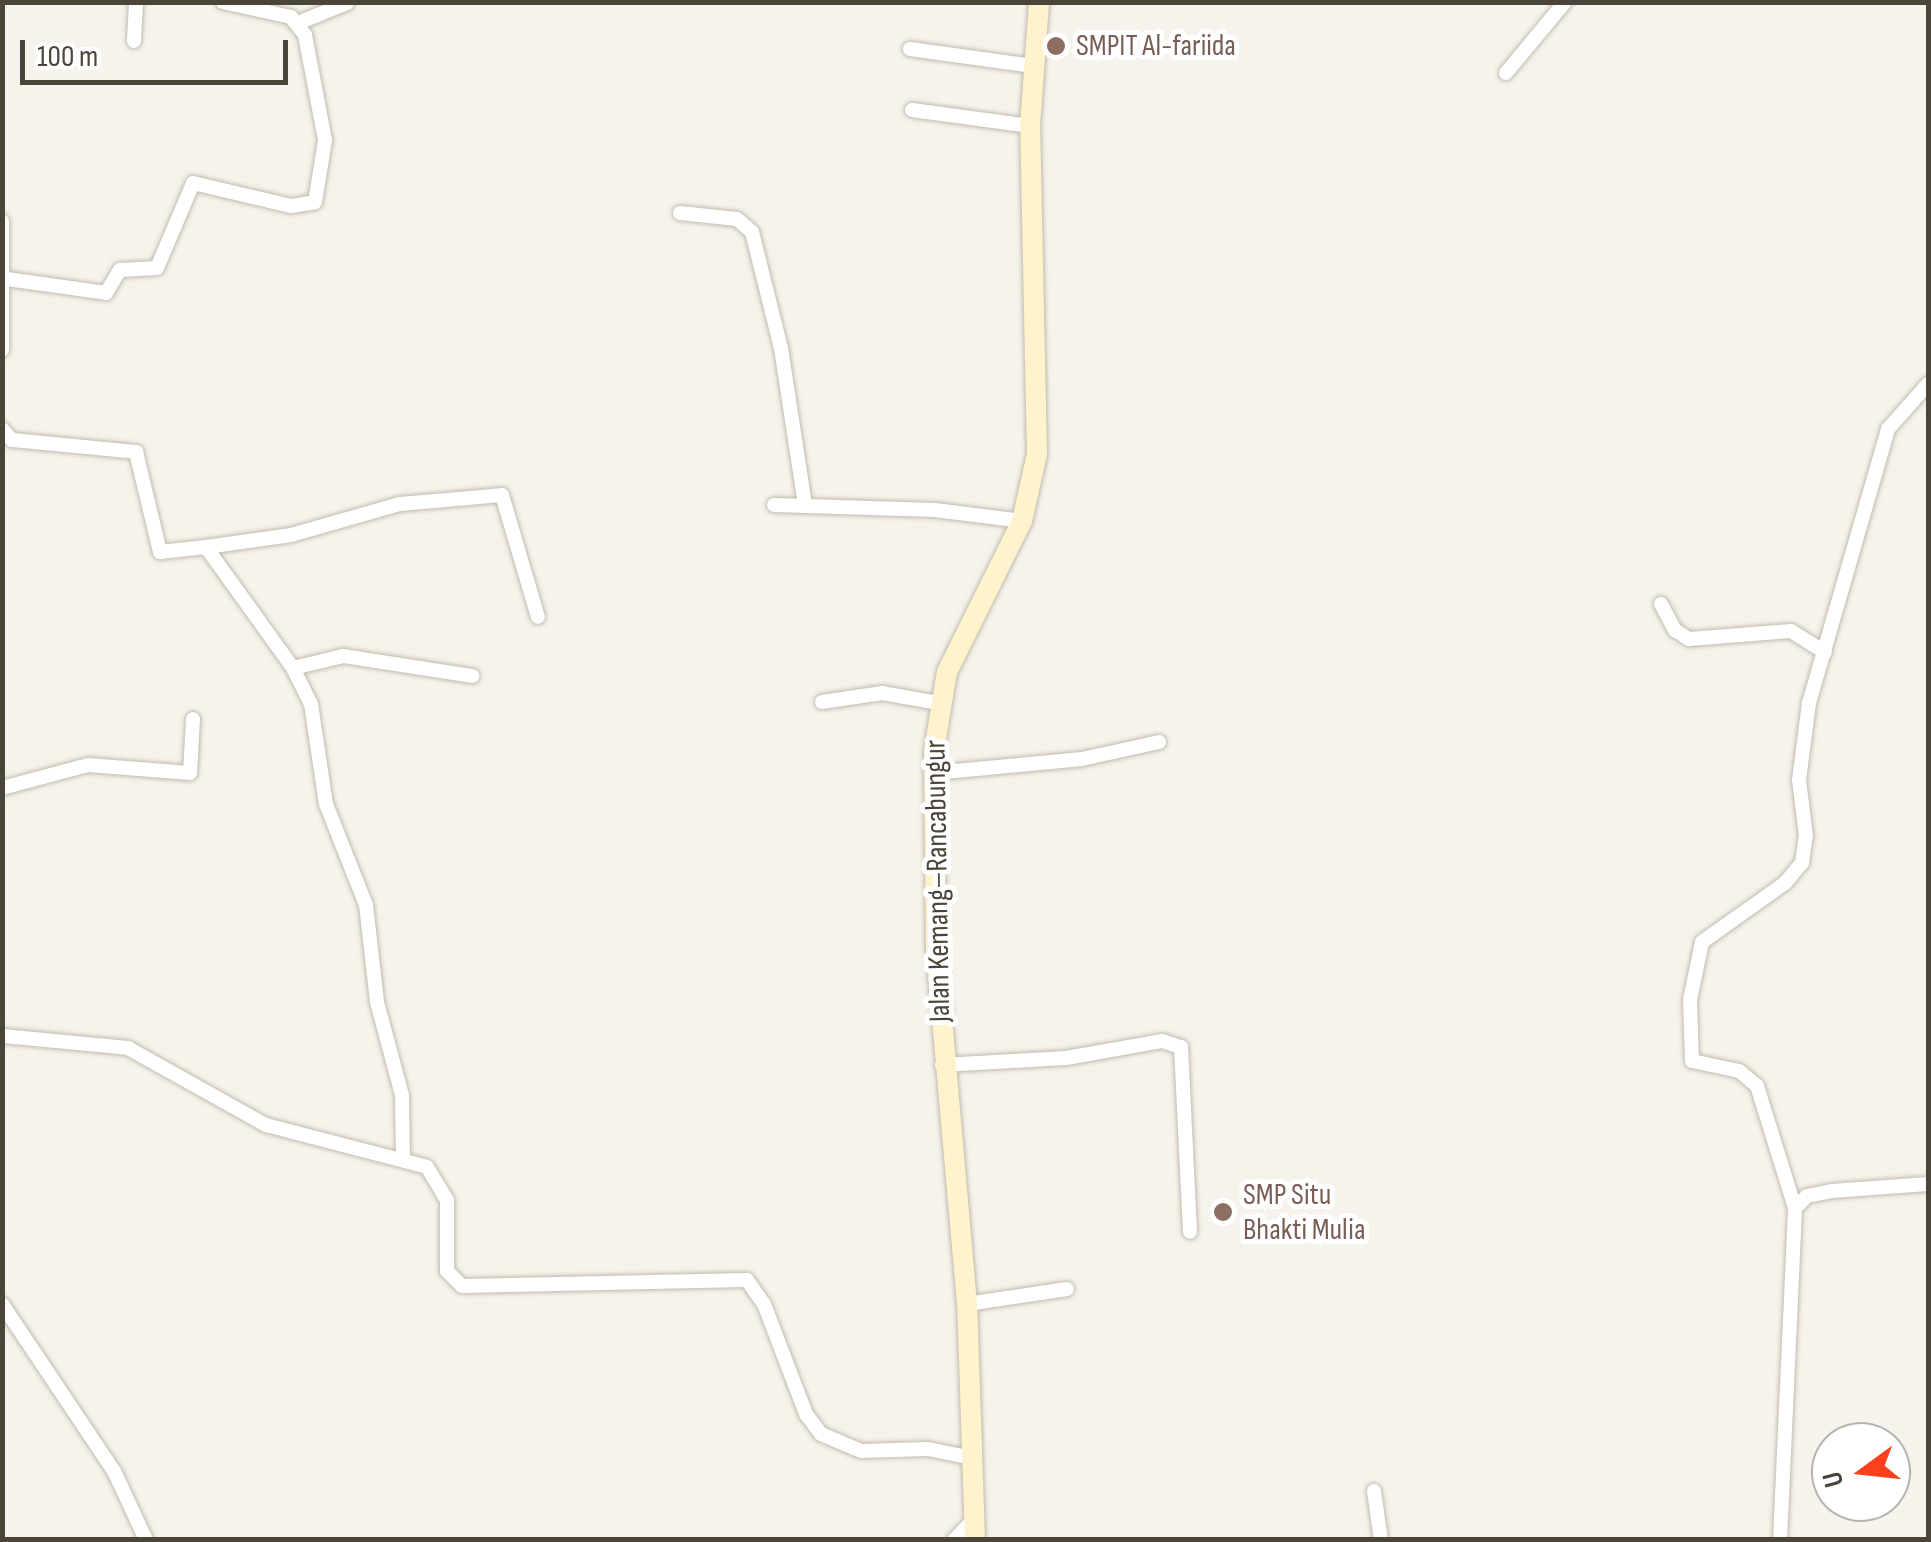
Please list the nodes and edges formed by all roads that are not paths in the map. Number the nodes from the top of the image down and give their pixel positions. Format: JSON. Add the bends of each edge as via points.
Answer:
{"nodes":[{"id":1,"x":136,"y":2,"type":"edge"},
{"id":2,"x":224,"y":2,"type":"edge"},
{"id":3,"x":1039,"y":2,"type":"edge"},
{"id":4,"x":1566,"y":2,"type":"edge"},
{"id":5,"x":346,"y":4,"type":"edge"},
{"id":6,"x":298,"y":23,"type":"junction"},
{"id":7,"x":134,"y":40,"type":"dead end"},
{"id":8,"x":910,"y":49,"type":"dead end"},
{"id":9,"x":1033,"y":66,"type":"junction"},
{"id":10,"x":1506,"y":73,"type":"dead end"},
{"id":11,"x":912,"y":110,"type":"dead end"},
{"id":12,"x":1030,"y":126,"type":"junction"},
{"id":13,"x":680,"y":212,"type":"dead end"},
{"id":14,"x":2,"y":221,"type":"edge"},
{"id":15,"x":8,"y":279,"type":"junction"},
{"id":16,"x":2,"y":350,"type":"edge"},
{"id":17,"x":1928,"y":384,"type":"edge"},
{"id":18,"x":2,"y":429,"type":"edge"},
{"id":19,"x":805,"y":504,"type":"junction"},
{"id":20,"x":774,"y":505,"type":"dead end"},
{"id":21,"x":1022,"y":522,"type":"junction"},
{"id":22,"x":206,"y":547,"type":"junction"},
{"id":23,"x":1661,"y":604,"type":"dead end"},
{"id":24,"x":538,"y":617,"type":"dead end"},
{"id":25,"x":1825,"y":652,"type":"junction"},
{"id":26,"x":293,"y":668,"type":"junction"},
{"id":27,"x":472,"y":676,"type":"dead end"},
{"id":28,"x":822,"y":702,"type":"dead end"},
{"id":29,"x":939,"y":703,"type":"junction"},
{"id":30,"x":193,"y":718,"type":"dead end"},
{"id":31,"x":1159,"y":742,"type":"dead end"},
{"id":32,"x":934,"y":773,"type":"junction"},
{"id":33,"x":2,"y":788,"type":"edge"},
{"id":34,"x":2,"y":1036,"type":"edge"},
{"id":35,"x":942,"y":1065,"type":"junction"},
{"id":36,"x":403,"y":1156,"type":"junction"},
{"id":37,"x":1928,"y":1184,"type":"edge"},
{"id":38,"x":1795,"y":1208,"type":"junction"},
{"id":39,"x":1190,"y":1232,"type":"dead end"},
{"id":40,"x":1067,"y":1288,"type":"dead end"},
{"id":41,"x":2,"y":1304,"type":"edge"},
{"id":42,"x":967,"y":1304,"type":"junction"},
{"id":43,"x":968,"y":1457,"type":"junction"},
{"id":44,"x":1374,"y":1491,"type":"dead end"},
{"id":45,"x":974,"y":1530,"type":"edge"},
{"id":46,"x":146,"y":1540,"type":"edge"},
{"id":47,"x":954,"y":1540,"type":"edge"},
{"id":48,"x":1380,"y":1540,"type":"edge"},
{"id":49,"x":1780,"y":1540,"type":"edge"}],
"edges":[{"from":1,"to":7,"type":"street"},
{"from":2,"to":6,"type":"street"},
{"from":3,"to":9,"type":"street","name":"Jalan Kemang–Rancabungur"},
{"from":4,"to":10,"type":"street"},
{"from":5,"to":6,"type":"street"},
{"from":6,"to":15,"type":"street","via":[[325,140],[314,202],[291,206],[192,182],[157,268],[120,270],[106,292]]},
{"from":8,"to":9,"type":"street"},
{"from":9,"to":12,"type":"street","name":"Jalan Kemang–Rancabungur"},
{"from":11,"to":12,"type":"street"},
{"from":12,"to":21,"type":"street","name":"Jalan Kemang–Rancabungur","via":[[1036,454]]},
{"from":13,"to":19,"type":"street","via":[[737,220],[752,232],[781,348]]},
{"from":14,"to":15,"type":"street"},
{"from":15,"to":16,"type":"street"},
{"from":17,"to":25,"type":"street","via":[[1888,428]]},
{"from":18,"to":22,"type":"street","via":[[12,440],[136,452],[160,552]]},
{"from":19,"to":20,"type":"street"},
{"from":19,"to":21,"type":"street"},
{"from":21,"to":29,"type":"street","name":"Jalan Kemang–Rancabungur","via":[[960,638]]},
{"from":22,"to":24,"type":"street","via":[[290,535],[400,504],[502,496]]},
{"from":22,"to":26,"type":"street"},
{"from":23,"to":25,"type":"street","via":[[1675,630],[1689,639],[1791,631]]},
{"from":25,"to":38,"type":"street","via":[[1809,703],[1799,780],[1802,863],[1702,942],[1690,1000],[1692,1062],[1739,1071],[1757,1086]]},
{"from":26,"to":27,"type":"street","via":[[342,656]]},
{"from":26,"to":36,"type":"street","via":[[311,704],[326,804],[366,905],[377,1002],[402,1095]]},
{"from":28,"to":29,"type":"street","via":[[882,693]]},
{"from":29,"to":32,"type":"street","name":"Jalan Kemang–Rancabungur"},
{"from":30,"to":33,"type":"street","via":[[190,773],[88,765]]},
{"from":31,"to":32,"type":"street","via":[[1082,759]]},
{"from":32,"to":35,"type":"street","name":"Jalan Kemang–Rancabungur"},
{"from":34,"to":36,"type":"street","via":[[128,1048],[266,1125]]},
{"from":35,"to":39,"type":"street","via":[[1066,1058],[1162,1041],[1181,1047]]},
{"from":35,"to":42,"type":"street","name":"Jalan Kemang–Rancabungur"},
{"from":36,"to":43,"type":"street","via":[[442,1184],[445,1259],[462,1286],[747,1280],[821,1434],[860,1451],[928,1449]]},
{"from":37,"to":38,"type":"street","via":[[1807,1196]]},
{"from":38,"to":49,"type":"street"},
{"from":40,"to":42,"type":"street"},
{"from":41,"to":46,"type":"street","via":[[114,1472]]},
{"from":42,"to":43,"type":"street","name":"Jalan Kemang–Rancabungur"},
{"from":43,"to":45,"type":"street","name":"Jalan Kemang–Rancabungur"},
{"from":44,"to":48,"type":"street"},
{"from":45,"to":47,"type":"street"}]}
